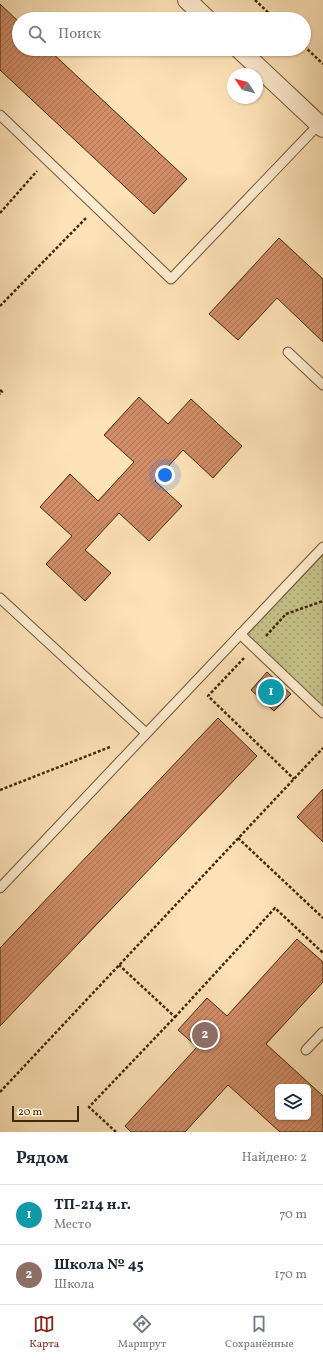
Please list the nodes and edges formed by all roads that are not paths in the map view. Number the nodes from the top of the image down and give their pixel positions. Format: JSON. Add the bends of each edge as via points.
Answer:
{"nodes":[{"id":1,"x":187,"y":0,"type":"edge"},
{"id":2,"x":200,"y":12,"type":"edge"},
{"id":3,"x":247,"y":56,"type":"edge"},
{"id":4,"x":0,"y":115,"type":"edge"},
{"id":5,"x":322,"y":124,"type":"edge"},
{"id":6,"x":288,"y":352,"type":"dead end"},
{"id":7,"x":323,"y":385,"type":"edge"},
{"id":8,"x":323,"y":546,"type":"edge"},
{"id":9,"x":0,"y":598,"type":"edge"},
{"id":10,"x":240,"y":634,"type":"junction"},
{"id":11,"x":323,"y":712,"type":"edge"},
{"id":12,"x":146,"y":733,"type":"junction"},
{"id":13,"x":0,"y":888,"type":"edge"},
{"id":14,"x":323,"y":1032,"type":"edge"},
{"id":15,"x":306,"y":1050,"type":"dead end"}],
"edges":[{"from":1,"to":2,"type":"street"},
{"from":3,"to":5,"type":"street"},
{"from":4,"to":5,"type":"lane","via":[[171,279]]},
{"from":6,"to":7,"type":"lane"},
{"from":8,"to":10,"type":"lane"},
{"from":9,"to":12,"type":"lane"},
{"from":10,"to":11,"type":"lane"},
{"from":10,"to":12,"type":"lane"},
{"from":12,"to":13,"type":"lane"},
{"from":14,"to":15,"type":"lane"}]}
